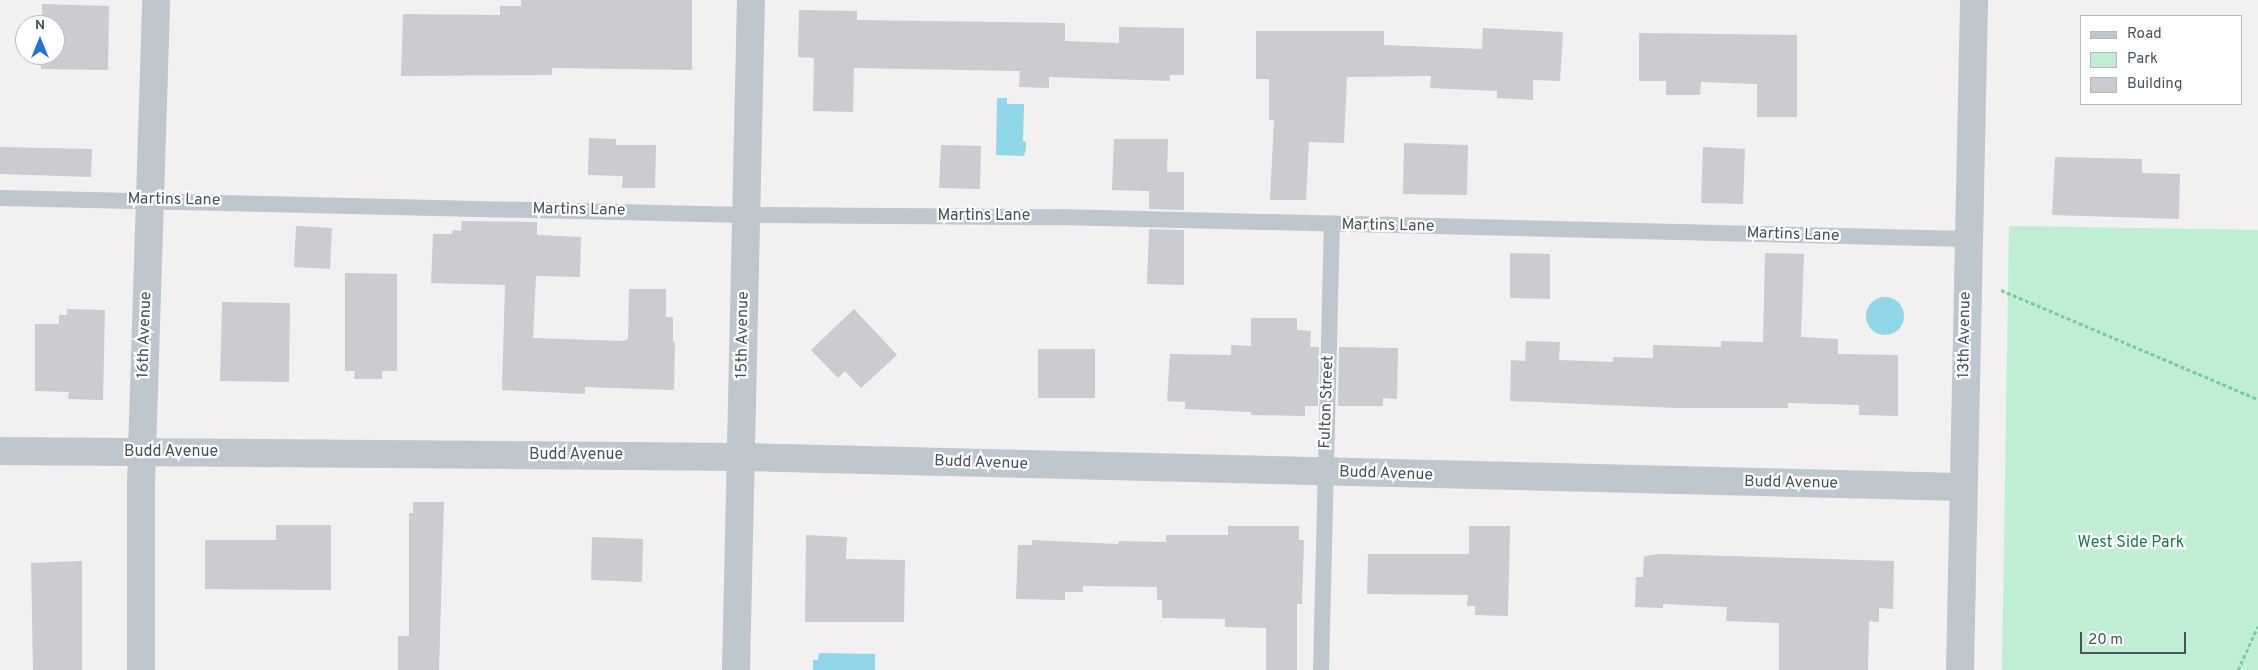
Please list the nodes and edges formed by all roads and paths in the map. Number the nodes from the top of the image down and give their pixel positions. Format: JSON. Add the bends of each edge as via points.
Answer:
{"nodes":[{"id":1,"x":156,"y":0,"type":"edge"},
{"id":2,"x":751,"y":0,"type":"edge"},
{"id":3,"x":1974,"y":0,"type":"edge"},
{"id":4,"x":0,"y":198,"type":"edge"},
{"id":5,"x":149,"y":199,"type":"junction"},
{"id":6,"x":746,"y":215,"type":"junction"},
{"id":7,"x":1332,"y":225,"type":"junction"},
{"id":8,"x":1967,"y":240,"type":"junction"},
{"id":9,"x":1966,"y":275,"type":"junction"},
{"id":10,"x":2258,"y":400,"type":"edge"},
{"id":11,"x":0,"y":451,"type":"edge"},
{"id":12,"x":142,"y":452,"type":"junction"},
{"id":13,"x":740,"y":456,"type":"junction"},
{"id":14,"x":1325,"y":472,"type":"junction"},
{"id":15,"x":1962,"y":487,"type":"junction"},
{"id":16,"x":2258,"y":626,"type":"edge"},
{"id":17,"x":141,"y":670,"type":"edge"},
{"id":18,"x":736,"y":670,"type":"edge"},
{"id":19,"x":1321,"y":670,"type":"edge"},
{"id":20,"x":1960,"y":670,"type":"edge"},
{"id":21,"x":2238,"y":670,"type":"edge"}],
"edges":[{"from":1,"to":5,"type":"street","name":"16th Avenue"},
{"from":2,"to":6,"type":"street","name":"15th Avenue"},
{"from":3,"to":8,"type":"street","name":"13th Avenue"},
{"from":4,"to":5,"type":"lane","name":"Martins Lane"},
{"from":5,"to":6,"type":"lane","name":"Martins Lane"},
{"from":5,"to":12,"type":"street","name":"16th Avenue"},
{"from":6,"to":7,"type":"lane","name":"Martins Lane","via":[[1059,217]]},
{"from":6,"to":13,"type":"street","name":"15th Avenue"},
{"from":7,"to":8,"type":"lane","name":"Martins Lane"},
{"from":7,"to":14,"type":"lane","name":"Fulton Street"},
{"from":8,"to":9,"type":"street","name":"13th Avenue"},
{"from":9,"to":10,"type":"path"},
{"from":9,"to":15,"type":"street","name":"13th Avenue"},
{"from":11,"to":12,"type":"street","name":"Budd Avenue"},
{"from":12,"to":13,"type":"street","name":"Budd Avenue"},
{"from":12,"to":17,"type":"street","name":"16th Avenue"},
{"from":13,"to":14,"type":"street","name":"Budd Avenue"},
{"from":13,"to":18,"type":"street","name":"15th Avenue"},
{"from":14,"to":15,"type":"street","name":"Budd Avenue"},
{"from":14,"to":19,"type":"lane","name":"Fulton Street"},
{"from":15,"to":20,"type":"street","name":"13th Avenue"},
{"from":16,"to":21,"type":"path"}]}
